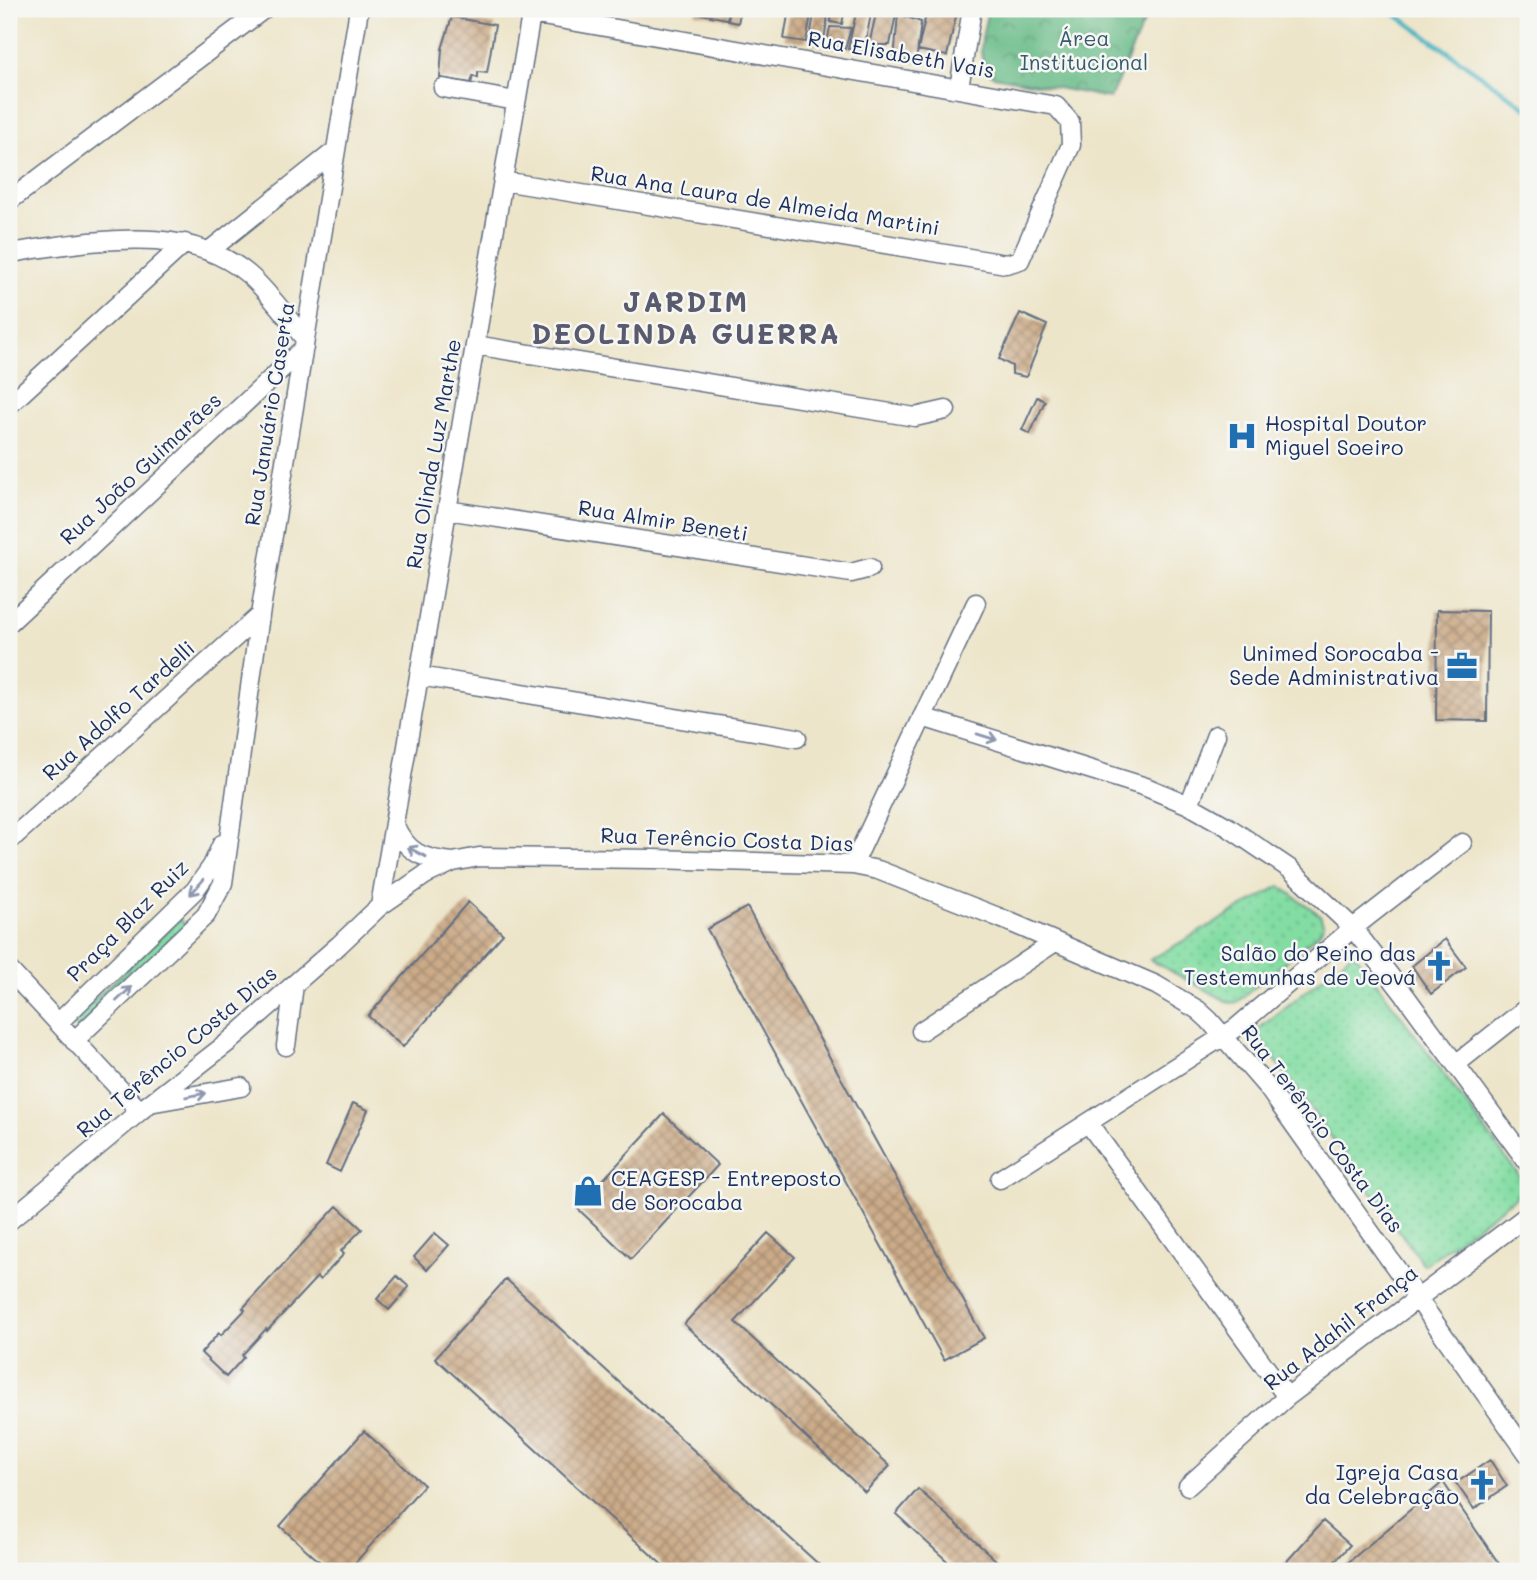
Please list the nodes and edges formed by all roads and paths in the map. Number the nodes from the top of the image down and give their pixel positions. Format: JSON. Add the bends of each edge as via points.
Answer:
{"nodes":[{"id":1,"x":264,"y":9,"type":"edge"},
{"id":2,"x":359,"y":9,"type":"edge"},
{"id":3,"x":972,"y":9,"type":"edge"},
{"id":4,"x":531,"y":11,"type":"edge"},
{"id":5,"x":443,"y":88,"type":"dead end"},
{"id":6,"x":959,"y":88,"type":"junction"},
{"id":7,"x":516,"y":101,"type":"junction"},
{"id":8,"x":336,"y":150,"type":"junction"},
{"id":9,"x":503,"y":181,"type":"junction"},
{"id":10,"x":9,"y":201,"type":"edge"},
{"id":11,"x":185,"y":243,"type":"junction"},
{"id":12,"x":10,"y":251,"type":"edge"},
{"id":13,"x":209,"y":251,"type":"junction"},
{"id":14,"x":1020,"y":260,"type":"joint"},
{"id":15,"x":305,"y":343,"type":"junction"},
{"id":16,"x":475,"y":345,"type":"junction"},
{"id":17,"x":9,"y":405,"type":"edge"},
{"id":18,"x":946,"y":410,"type":"dead end"},
{"id":19,"x":447,"y":510,"type":"junction"},
{"id":20,"x":870,"y":568,"type":"dead end"},
{"id":21,"x":976,"y":603,"type":"dead end"},
{"id":22,"x":260,"y":615,"type":"junction"},
{"id":23,"x":9,"y":623,"type":"edge"},
{"id":24,"x":419,"y":676,"type":"junction"},
{"id":25,"x":922,"y":717,"type":"junction"},
{"id":26,"x":1216,"y":735,"type":"dead end"},
{"id":27,"x":797,"y":737,"type":"dead end"},
{"id":28,"x":1189,"y":806,"type":"junction"},
{"id":29,"x":394,"y":824,"type":"junction"},
{"id":30,"x":229,"y":828,"type":"junction"},
{"id":31,"x":9,"y":841,"type":"edge"},
{"id":32,"x":1462,"y":842,"type":"dead end"},
{"id":33,"x":453,"y":862,"type":"junction"},
{"id":34,"x":853,"y":866,"type":"junction"},
{"id":35,"x":380,"y":906,"type":"junction"},
{"id":36,"x":1353,"y":928,"type":"junction"},
{"id":37,"x":1055,"y":942,"type":"junction"},
{"id":38,"x":9,"y":970,"type":"edge"},
{"id":39,"x":294,"y":985,"type":"junction"},
{"id":40,"x":1528,"y":1007,"type":"edge"},
{"id":41,"x":58,"y":1023,"type":"junction"},
{"id":42,"x":922,"y":1031,"type":"dead end"},
{"id":43,"x":1225,"y":1036,"type":"junction"},
{"id":44,"x":74,"y":1041,"type":"junction"},
{"id":45,"x":286,"y":1046,"type":"dead end"},
{"id":46,"x":1456,"y":1064,"type":"junction"},
{"id":47,"x":241,"y":1087,"type":"dead end"},
{"id":48,"x":146,"y":1107,"type":"junction"},
{"id":49,"x":1089,"y":1124,"type":"junction"},
{"id":50,"x":1528,"y":1163,"type":"edge"},
{"id":51,"x":1000,"y":1180,"type":"dead end"},
{"id":52,"x":1528,"y":1215,"type":"edge"},
{"id":53,"x":9,"y":1221,"type":"edge"},
{"id":54,"x":1418,"y":1298,"type":"junction"},
{"id":55,"x":1287,"y":1397,"type":"junction"},
{"id":56,"x":1528,"y":1454,"type":"edge"},
{"id":57,"x":1188,"y":1486,"type":"dead end"}],
"edges":[{"from":1,"to":10,"type":"street"},
{"from":2,"to":8,"type":"street","name":"Rua Januário Caserta"},
{"from":3,"to":6,"type":"street"},
{"from":4,"to":6,"type":"street","name":"Rua Elisabeth Vais"},
{"from":4,"to":7,"type":"street","name":"Rua Olinda Luz Marthe"},
{"from":5,"to":7,"type":"street"},
{"from":6,"to":14,"type":"street","name":"Rua Elisabeth Vais","via":[[1056,106],[1070,122],[1071,145]]},
{"from":7,"to":9,"type":"street","name":"Rua Olinda Luz Marthe"},
{"from":8,"to":13,"type":"street"},
{"from":8,"to":15,"type":"street","name":"Rua Januário Caserta"},
{"from":9,"to":14,"type":"street","name":"Rua Ana Laura de Almeida Martini","via":[[1006,264]]},
{"from":9,"to":16,"type":"street","name":"Rua Olinda Luz Marthe"},
{"from":11,"to":12,"type":"street","via":[[157,239],[88,242]]},
{"from":11,"to":13,"type":"street"},
{"from":11,"to":17,"type":"street"},
{"from":13,"to":15,"type":"street","via":[[249,275]]},
{"from":15,"to":22,"type":"street","name":"Rua Januário Caserta"},
{"from":15,"to":23,"type":"street","name":"Rua João Guimarães"},
{"from":16,"to":18,"type":"street","via":[[915,417]]},
{"from":16,"to":19,"type":"street","name":"Rua Olinda Luz Marthe"},
{"from":19,"to":20,"type":"street","name":"Rua Almir Beneti","via":[[850,573]]},
{"from":19,"to":24,"type":"street","name":"Rua Olinda Luz Marthe"},
{"from":21,"to":25,"type":"street"},
{"from":22,"to":30,"type":"street","name":"Rua Januário Caserta"},
{"from":22,"to":31,"type":"street","name":"Rua Adolfo Tardelli"},
{"from":24,"to":27,"type":"street"},
{"from":24,"to":29,"type":"street","name":"Rua Olinda Luz Marthe"},
{"from":25,"to":28,"type":"street","one_way":true,"via":[[1146,787]]},
{"from":25,"to":34,"type":"street"},
{"from":26,"to":28,"type":"street"},
{"from":28,"to":36,"type":"street","via":[[1290,869]]},
{"from":33,"to":29,"type":"street","one_way":true,"via":[[416,853],[406,846]]},
{"from":29,"to":35,"type":"street","name":"Rua Olinda Luz Marthe"},
{"from":30,"to":41,"type":"street","name":"Praça Blaz Ruiz","one_way":true,"via":[[195,890]]},
{"from":44,"to":30,"type":"street","name":"Praça Blaz Ruiz","one_way":true,"via":[[206,915],[223,883]]},
{"from":32,"to":36,"type":"street"},
{"from":33,"to":34,"type":"street","name":"Rua Terêncio Costa Dias","via":[[479,857]]},
{"from":33,"to":35,"type":"street","name":"Rua Terêncio Costa Dias"},
{"from":34,"to":37,"type":"street","name":"Rua Terêncio Costa Dias","via":[[878,870]]},
{"from":35,"to":39,"type":"street","name":"Rua Terêncio Costa Dias"},
{"from":36,"to":43,"type":"street"},
{"from":36,"to":46,"type":"street"},
{"from":37,"to":42,"type":"street"},
{"from":37,"to":43,"type":"street","name":"Rua Terêncio Costa Dias","via":[[1156,985],[1198,1010]]},
{"from":38,"to":41,"type":"street"},
{"from":39,"to":45,"type":"street"},
{"from":39,"to":48,"type":"street","name":"Rua Terêncio Costa Dias"},
{"from":40,"to":46,"type":"street"},
{"from":41,"to":44,"type":"street"},
{"from":43,"to":49,"type":"street"},
{"from":43,"to":54,"type":"street","name":"Rua Terêncio Costa Dias","via":[[1268,1088]]},
{"from":44,"to":48,"type":"street"},
{"from":46,"to":50,"type":"street"},
{"from":48,"to":47,"type":"street","one_way":true},
{"from":48,"to":53,"type":"street","name":"Rua Terêncio Costa Dias"},
{"from":49,"to":51,"type":"street"},
{"from":49,"to":55,"type":"street"},
{"from":52,"to":54,"type":"street","name":"Rua Adahil França"},
{"from":54,"to":55,"type":"street","name":"Rua Adahil França"},
{"from":54,"to":56,"type":"street","name":"Rua Terêncio Costa Dias"},
{"from":55,"to":57,"type":"street","name":"Rua Adahil França"}]}
